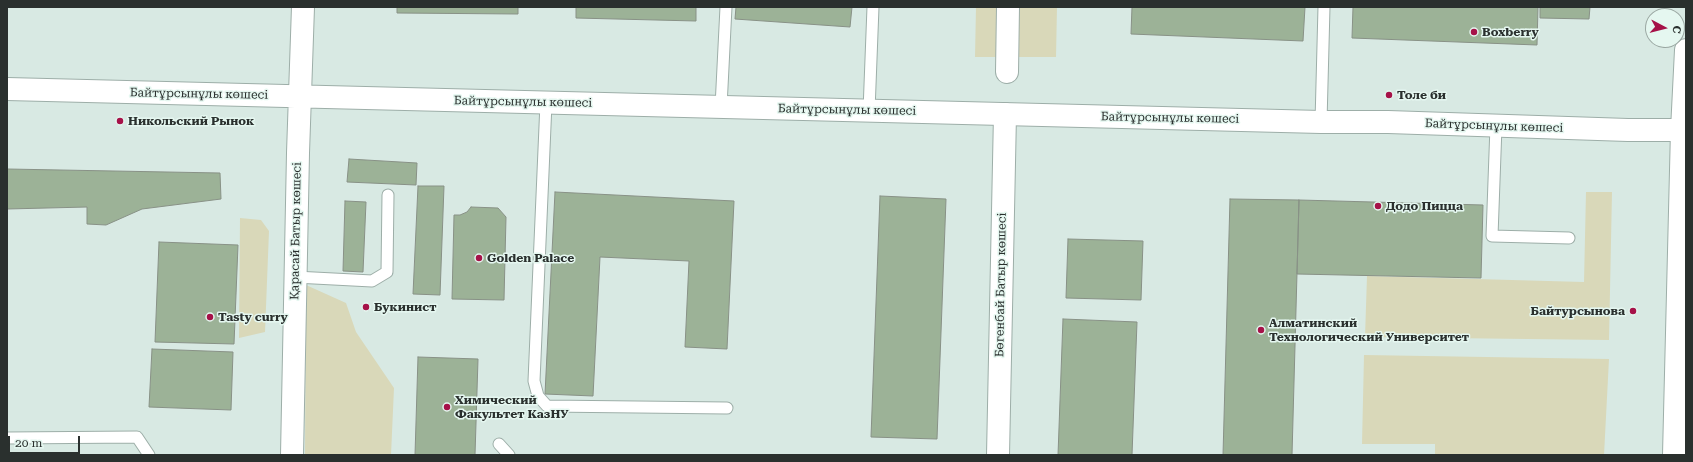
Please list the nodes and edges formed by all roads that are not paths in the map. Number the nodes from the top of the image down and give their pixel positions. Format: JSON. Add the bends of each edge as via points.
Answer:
{"nodes":[{"id":1,"x":303,"y":7,"type":"edge"},
{"id":2,"x":726,"y":7,"type":"edge"},
{"id":3,"x":873,"y":7,"type":"edge"},
{"id":4,"x":1008,"y":7,"type":"edge"},
{"id":5,"x":1324,"y":7,"type":"edge"},
{"id":6,"x":1686,"y":50,"type":"edge"},
{"id":7,"x":1007,"y":72,"type":"dead end"},
{"id":8,"x":7,"y":89,"type":"edge"},
{"id":9,"x":299,"y":96,"type":"junction"},
{"id":10,"x":546,"y":103,"type":"junction"},
{"id":11,"x":721,"y":107,"type":"junction"},
{"id":12,"x":869,"y":111,"type":"junction"},
{"id":13,"x":1005,"y":114,"type":"junction"},
{"id":14,"x":1321,"y":122,"type":"junction"},
{"id":15,"x":1496,"y":126,"type":"junction"},
{"id":16,"x":1684,"y":130,"type":"edge"},
{"id":17,"x":388,"y":195,"type":"dead end"},
{"id":18,"x":1569,"y":238,"type":"dead end"},
{"id":19,"x":295,"y":277,"type":"junction"},
{"id":20,"x":727,"y":408,"type":"dead end"},
{"id":21,"x":7,"y":438,"type":"edge"},
{"id":22,"x":499,"y":444,"type":"dead end"},
{"id":23,"x":149,"y":455,"type":"edge"},
{"id":24,"x":292,"y":455,"type":"edge"},
{"id":25,"x":509,"y":455,"type":"edge"},
{"id":26,"x":998,"y":455,"type":"edge"},
{"id":27,"x":1674,"y":455,"type":"edge"}],
"edges":[{"from":1,"to":9,"type":"main road","name":"Қарасай Батыр көшесі"},
{"from":2,"to":11,"type":"lane"},
{"from":3,"to":12,"type":"lane"},
{"from":4,"to":7,"type":"main road"},
{"from":5,"to":14,"type":"lane"},
{"from":6,"to":16,"type":"main road"},
{"from":8,"to":9,"type":"main road","name":"Байтұрсынұлы көшесі"},
{"from":9,"to":10,"type":"main road","name":"Байтұрсынұлы көшесі"},
{"from":9,"to":19,"type":"main road","name":"Қарасай Батыр көшесі"},
{"from":10,"to":11,"type":"main road","name":"Байтұрсынұлы көшесі"},
{"from":10,"to":20,"type":"lane","via":[[534,381],[538,396],[547,406]]},
{"from":11,"to":12,"type":"main road","name":"Байтұрсынұлы көшесі"},
{"from":12,"to":13,"type":"main road","name":"Байтұрсынұлы көшесі"},
{"from":13,"to":14,"type":"main road","name":"Байтұрсынұлы көшесі"},
{"from":13,"to":26,"type":"main road","name":"Бөгенбай Батыр көшесі"},
{"from":14,"to":15,"type":"main road","name":"Байтұрсынұлы көшесі"},
{"from":15,"to":16,"type":"main road","name":"Байтұрсынұлы көшесі"},
{"from":15,"to":18,"type":"lane","via":[[1492,236]]},
{"from":16,"to":27,"type":"main road"},
{"from":17,"to":19,"type":"lane","via":[[387,272],[372,281]]},
{"from":19,"to":24,"type":"main road","name":"Қарасай Батыр көшесі"},
{"from":21,"to":23,"type":"lane","via":[[137,436]]},
{"from":22,"to":25,"type":"lane"}]}
